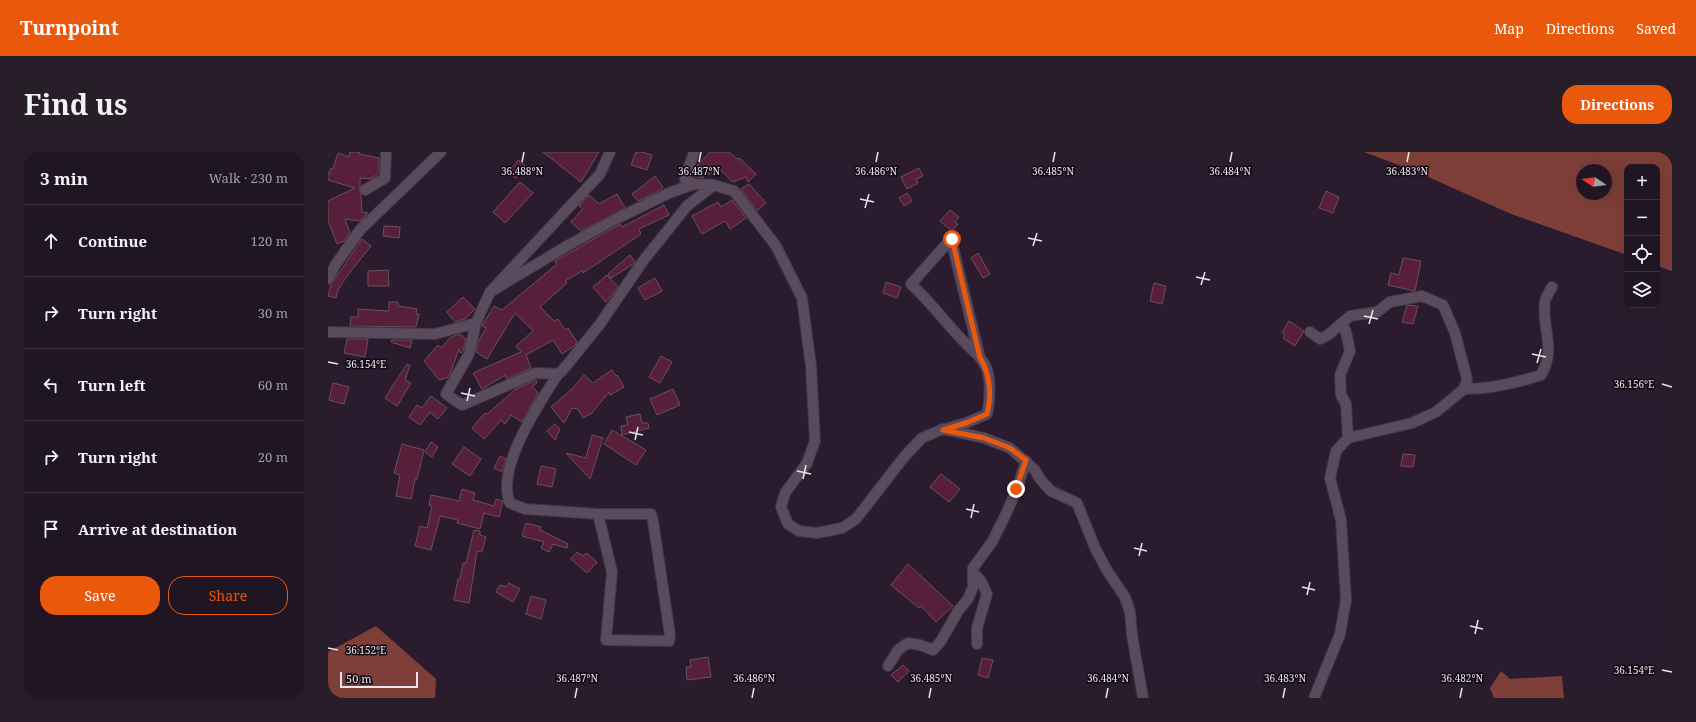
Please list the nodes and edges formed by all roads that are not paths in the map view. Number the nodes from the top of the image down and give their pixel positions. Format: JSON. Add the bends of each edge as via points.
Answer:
{"nodes":[{"id":1,"x":386,"y":152,"type":"edge"},
{"id":2,"x":441,"y":152,"type":"edge"},
{"id":3,"x":610,"y":152,"type":"edge"},
{"id":4,"x":694,"y":152,"type":"edge"},
{"id":5,"x":694,"y":184,"type":"junction"},
{"id":6,"x":714,"y":185,"type":"junction"},
{"id":7,"x":365,"y":190,"type":"dead end"},
{"id":8,"x":328,"y":279,"type":"edge"},
{"id":9,"x":1552,"y":287,"type":"dead end"},
{"id":10,"x":490,"y":292,"type":"junction"},
{"id":11,"x":476,"y":323,"type":"junction"},
{"id":12,"x":1342,"y":323,"type":"junction"},
{"id":13,"x":328,"y":332,"type":"edge"},
{"id":14,"x":1310,"y":332,"type":"dead end"},
{"id":15,"x":980,"y":358,"type":"junction"},
{"id":16,"x":558,"y":374,"type":"junction"},
{"id":17,"x":1464,"y":389,"type":"junction"},
{"id":18,"x":943,"y":430,"type":"junction"},
{"id":19,"x":1348,"y":438,"type":"junction"},
{"id":20,"x":1026,"y":460,"type":"junction"},
{"id":21,"x":598,"y":514,"type":"junction"},
{"id":22,"x":973,"y":572,"type":"junction"},
{"id":23,"x":977,"y":644,"type":"dead end"},
{"id":24,"x":888,"y":666,"type":"dead end"},
{"id":25,"x":1143,"y":698,"type":"edge"},
{"id":26,"x":1314,"y":698,"type":"edge"}],
"edges":[{"from":1,"to":7,"type":"street","via":[[384,178]]},
{"from":2,"to":8,"type":"street","via":[[360,230]]},
{"from":3,"to":10,"type":"street","via":[[600,174]]},
{"from":4,"to":5,"type":"street","via":[[685,179]]},
{"from":5,"to":6,"type":"street"},
{"from":5,"to":10,"type":"street","via":[[669,193],[612,221]]},
{"from":6,"to":16,"type":"street","via":[[687,206],[643,261],[600,324]]},
{"from":6,"to":18,"type":"street","via":[[734,191],[776,246],[802,298],[811,366],[815,441],[807,463],[784,493],[781,508],[788,524],[799,530],[817,533],[842,528],[856,519],[922,438]]},
{"from":9,"to":17,"type":"street","via":[[1546,300],[1544,317],[1549,347],[1546,367],[1541,375],[1513,384]]},
{"from":10,"to":11,"type":"street"},
{"from":11,"to":13,"type":"street","via":[[435,334]]},
{"from":11,"to":16,"type":"street","via":[[469,354],[446,394],[458,403],[462,405],[536,373]]},
{"from":12,"to":14,"type":"street","via":[[1320,339]]},
{"from":12,"to":17,"type":"street","via":[[1350,316],[1376,312],[1390,302],[1409,297],[1422,296],[1443,305],[1455,333],[1467,379]]},
{"from":12,"to":19,"type":"street","via":[[1350,351],[1340,375],[1341,395],[1346,404]]},
{"from":15,"to":15,"type":"street","via":[[911,284],[952,239]]},
{"from":15,"to":18,"type":"street","via":[[986,367],[989,387],[990,402],[987,414]]},
{"from":16,"to":21,"type":"street","via":[[521,436],[507,480],[507,496],[510,503],[525,509]]},
{"from":17,"to":19,"type":"street","via":[[1436,412],[1412,423]]},
{"from":18,"to":20,"type":"street","via":[[984,438],[1010,448]]},
{"from":19,"to":26,"type":"street","via":[[1336,451],[1330,478],[1341,520],[1346,600],[1340,634]]},
{"from":20,"to":22,"type":"street","via":[[1005,516]]},
{"from":20,"to":25,"type":"street","via":[[1051,491],[1077,503],[1095,548],[1125,597],[1130,612]]},
{"from":21,"to":21,"type":"street","via":[[612,572],[606,640],[669,641],[651,514]]},
{"from":22,"to":23,"type":"street","via":[[981,580],[987,594],[977,628]]},
{"from":22,"to":24,"type":"street","via":[[973,587],[968,599],[933,650],[908,643],[898,650]]}]}
